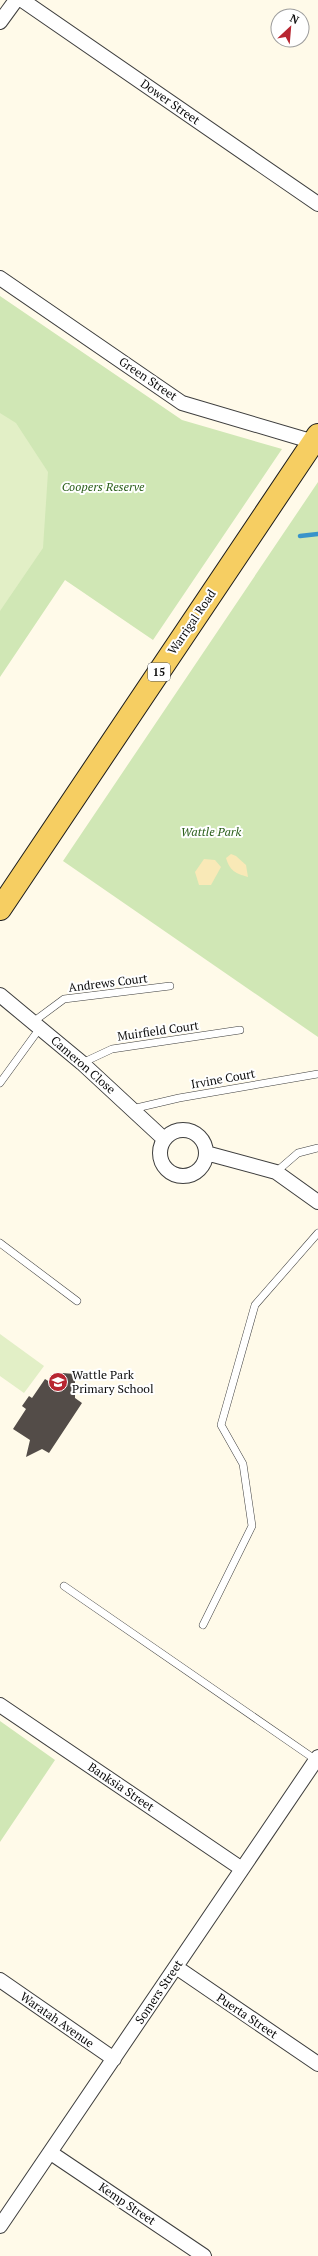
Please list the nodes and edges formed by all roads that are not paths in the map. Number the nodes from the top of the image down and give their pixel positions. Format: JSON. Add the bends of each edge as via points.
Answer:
{"nodes":[{"id":1,"x":16,"y":0,"type":"edge"},
{"id":2,"x":22,"y":0,"type":"edge"},
{"id":3,"x":0,"y":22,"type":"edge"},
{"id":4,"x":318,"y":204,"type":"edge"},
{"id":5,"x":0,"y":278,"type":"edge"},
{"id":6,"x":316,"y":438,"type":"edge"},
{"id":7,"x":0,"y":909,"type":"edge"},
{"id":8,"x":170,"y":986,"type":"dead end"},
{"id":9,"x":0,"y":995,"type":"edge"},
{"id":10,"x":37,"y":1025,"type":"junction"},
{"id":11,"x":240,"y":1030,"type":"dead end"},
{"id":12,"x":82,"y":1064,"type":"junction"},
{"id":13,"x":318,"y":1074,"type":"edge"},
{"id":14,"x":0,"y":1083,"type":"edge"},
{"id":15,"x":132,"y":1109,"type":"junction"},
{"id":16,"x":164,"y":1139,"type":"junction"},
{"id":17,"x":318,"y":1148,"type":"edge"},
{"id":18,"x":206,"y":1153,"type":"junction"},
{"id":19,"x":276,"y":1172,"type":"junction"},
{"id":20,"x":318,"y":1202,"type":"edge"},
{"id":21,"x":318,"y":1233,"type":"edge"},
{"id":22,"x":0,"y":1243,"type":"edge"},
{"id":23,"x":77,"y":1300,"type":"dead end"},
{"id":24,"x":64,"y":1586,"type":"dead end"},
{"id":25,"x":202,"y":1625,"type":"dead end"},
{"id":26,"x":0,"y":1705,"type":"edge"},
{"id":27,"x":317,"y":1759,"type":"edge"},
{"id":28,"x":242,"y":1869,"type":"junction"},
{"id":29,"x":176,"y":1967,"type":"junction"},
{"id":30,"x":0,"y":1980,"type":"edge"},
{"id":31,"x":114,"y":2059,"type":"junction"},
{"id":32,"x":318,"y":2064,"type":"edge"},
{"id":33,"x":51,"y":2152,"type":"junction"},
{"id":34,"x":0,"y":2226,"type":"edge"},
{"id":35,"x":204,"y":2256,"type":"edge"}],
"edges":[{"from":1,"to":3,"type":"street"},
{"from":2,"to":4,"type":"street","name":"Dower Street"},
{"from":5,"to":6,"type":"street","name":"Green Street","via":[[182,403]]},
{"from":6,"to":7,"type":"main road","name":"Warrigal Road","number":"15"},
{"from":8,"to":10,"type":"lane","name":"Andrews Court","via":[[64,999]]},
{"from":9,"to":10,"type":"street","name":"Cameron Close"},
{"from":10,"to":12,"type":"street","name":"Cameron Close"},
{"from":10,"to":14,"type":"lane","name":"Andrews Court"},
{"from":11,"to":12,"type":"lane","name":"Muirfield Court","via":[[112,1049]]},
{"from":12,"to":15,"type":"street","name":"Cameron Close"},
{"from":13,"to":15,"type":"lane","name":"Irvine Court","via":[[179,1098]]},
{"from":15,"to":16,"type":"street","name":"Cameron Close"},
{"from":16,"to":18,"type":"street","via":[[176,1131],[190,1131],[202,1140]]},
{"from":16,"to":18,"type":"street","via":[[159,1154],[160,1161],[170,1174],[179,1177],[192,1175],[198,1171]]},
{"from":17,"to":19,"type":"lane","via":[[298,1153]]},
{"from":18,"to":19,"type":"street"},
{"from":19,"to":20,"type":"street"},
{"from":21,"to":25,"type":"lane","via":[[255,1305],[221,1425],[243,1464],[252,1526]]},
{"from":22,"to":23,"type":"lane"},
{"from":24,"to":27,"type":"lane"},
{"from":26,"to":28,"type":"street","name":"Banksia Street"},
{"from":27,"to":28,"type":"street","name":"Somers Street"},
{"from":28,"to":29,"type":"street","name":"Somers Street"},
{"from":29,"to":31,"type":"street","name":"Somers Street"},
{"from":29,"to":32,"type":"street","name":"Puerta Street"},
{"from":30,"to":31,"type":"street","name":"Waratah Avenue"},
{"from":31,"to":33,"type":"street","name":"Somers Street"},
{"from":33,"to":34,"type":"street","name":"Somers Street"},
{"from":33,"to":35,"type":"street","name":"Kemp Street"}]}
